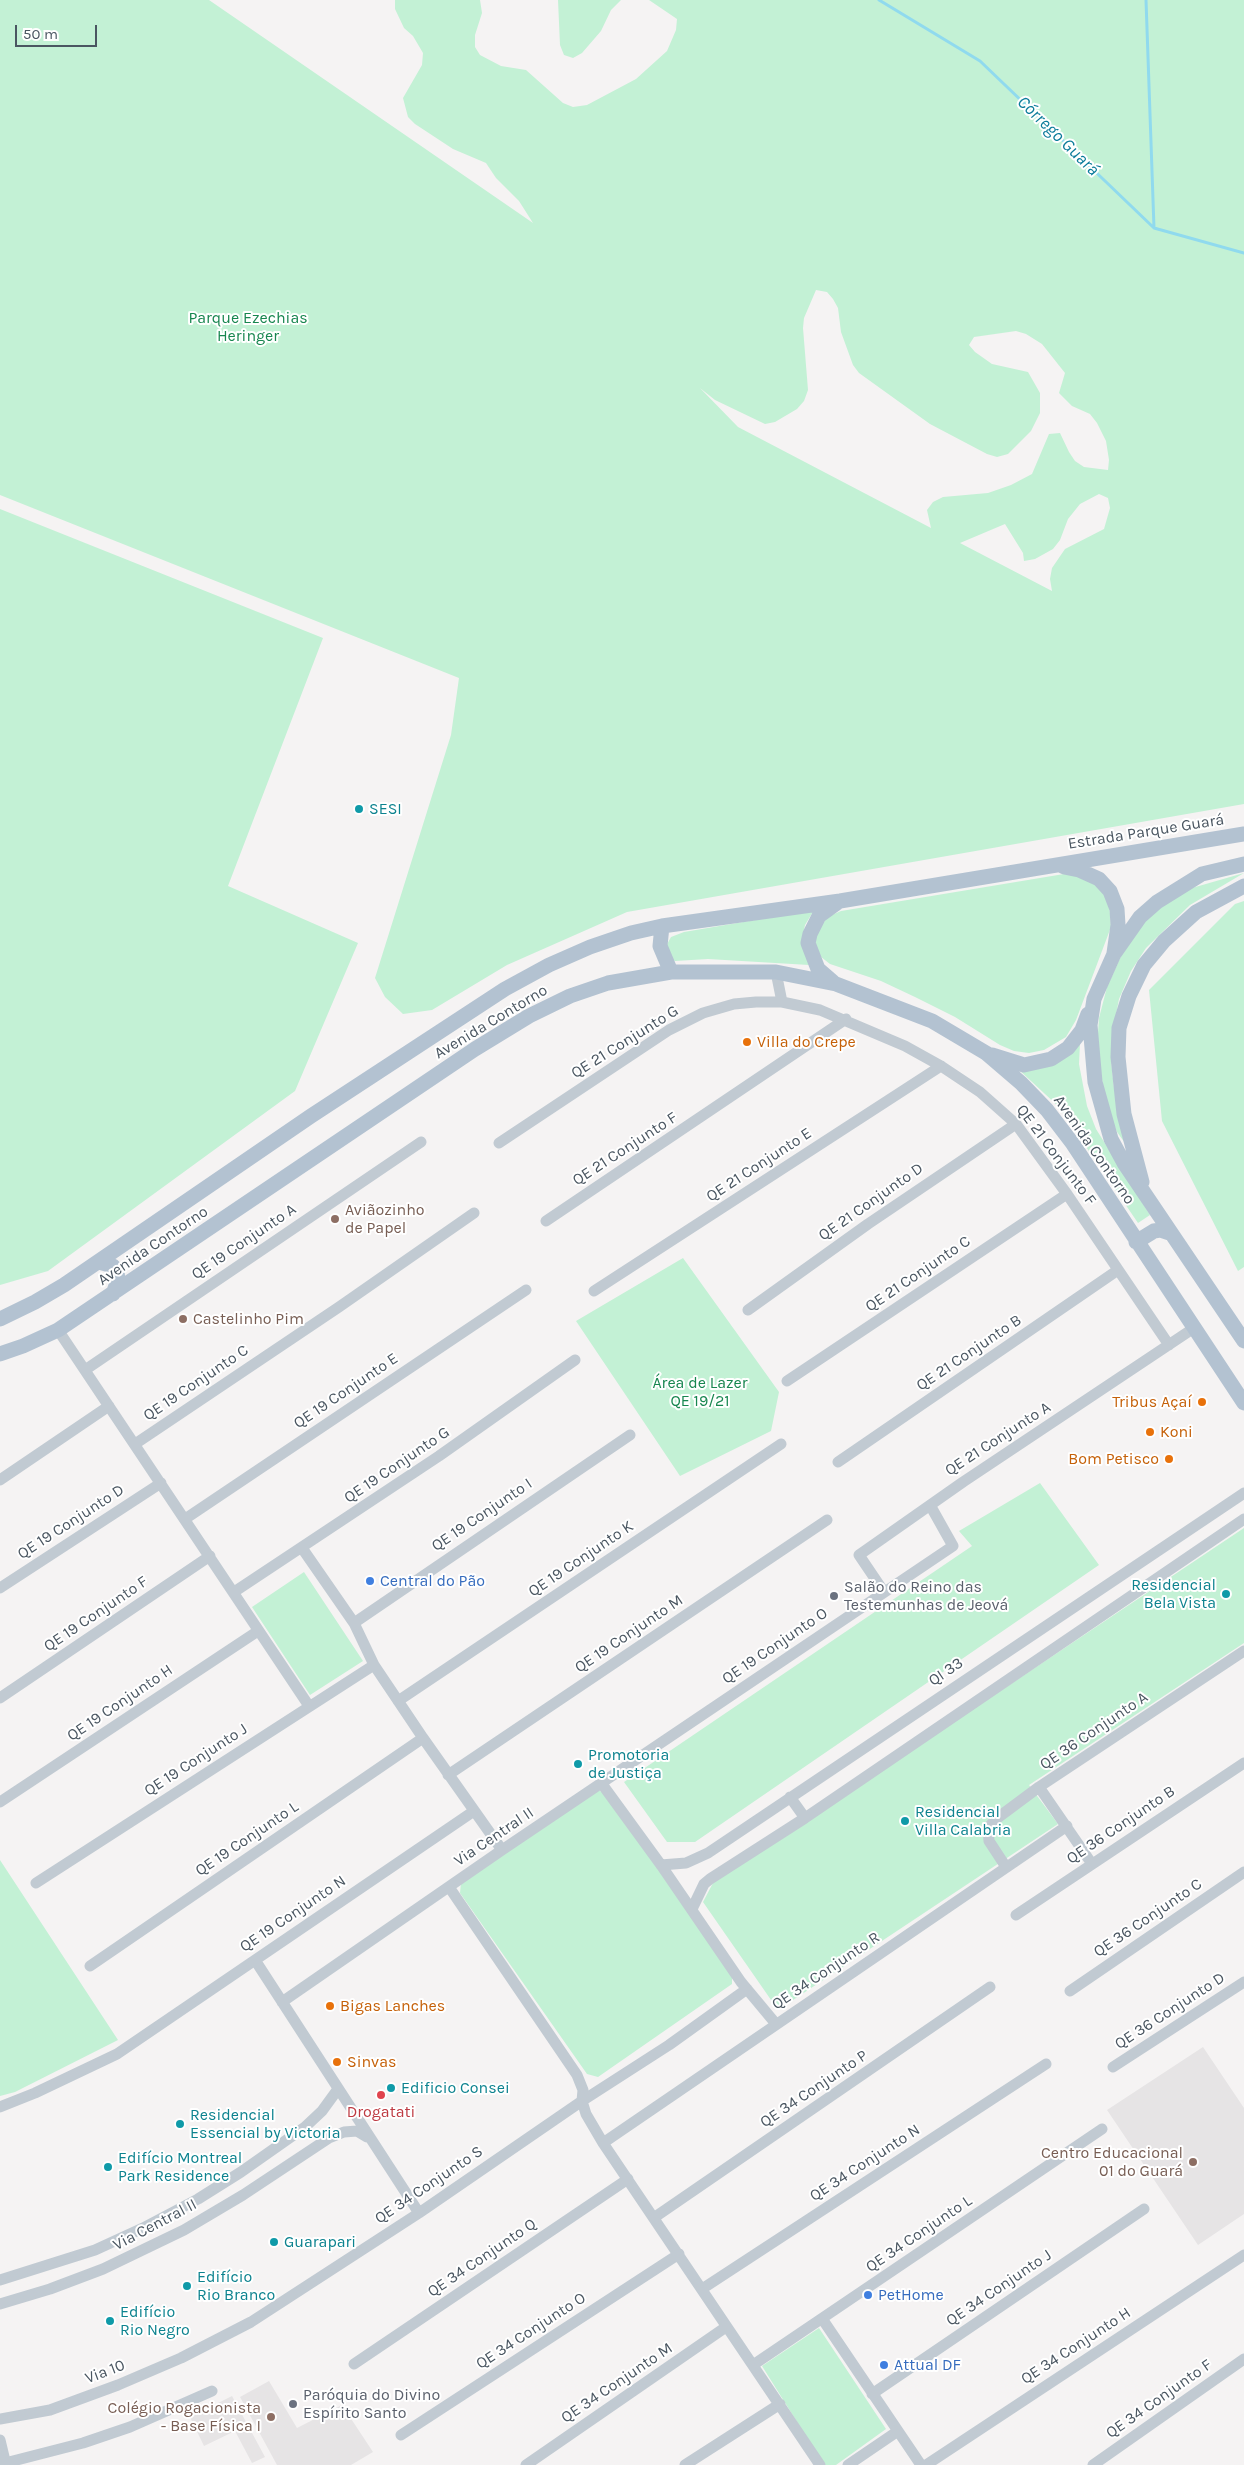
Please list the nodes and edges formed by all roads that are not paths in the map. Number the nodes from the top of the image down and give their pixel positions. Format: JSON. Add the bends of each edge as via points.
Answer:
{"nodes":[{"id":1,"x":1244,"y":834,"type":"edge"},
{"id":2,"x":1244,"y":864,"type":"edge"},
{"id":3,"x":1054,"y":865,"type":"junction"},
{"id":4,"x":1244,"y":886,"type":"edge"},
{"id":5,"x":840,"y":901,"type":"junction"},
{"id":6,"x":662,"y":926,"type":"junction"},
{"id":7,"x":1114,"y":954,"type":"junction"},
{"id":8,"x":671,"y":972,"type":"junction"},
{"id":9,"x":776,"y":972,"type":"junction"},
{"id":10,"x":836,"y":984,"type":"junction"},
{"id":11,"x":1094,"y":999,"type":"junction"},
{"id":12,"x":782,"y":1002,"type":"junction"},
{"id":13,"x":846,"y":1019,"type":"junction"},
{"id":14,"x":986,"y":1053,"type":"junction"},
{"id":15,"x":941,"y":1066,"type":"junction"},
{"id":16,"x":1016,"y":1124,"type":"junction"},
{"id":17,"x":421,"y":1142,"type":"dead end"},
{"id":18,"x":499,"y":1143,"type":"dead end"},
{"id":19,"x":1144,"y":1193,"type":"junction"},
{"id":20,"x":1067,"y":1194,"type":"junction"},
{"id":21,"x":474,"y":1213,"type":"dead end"},
{"id":22,"x":546,"y":1221,"type":"dead end"},
{"id":23,"x":1172,"y":1234,"type":"junction"},
{"id":24,"x":1136,"y":1242,"type":"junction"},
{"id":25,"x":99,"y":1262,"type":"junction"},
{"id":26,"x":1118,"y":1270,"type":"junction"},
{"id":27,"x":526,"y":1290,"type":"dead end"},
{"id":28,"x":594,"y":1291,"type":"dead end"},
{"id":29,"x":113,"y":1294,"type":"junction"},
{"id":30,"x":748,"y":1310,"type":"dead end"},
{"id":31,"x":0,"y":1319,"type":"edge"},
{"id":32,"x":1194,"y":1328,"type":"junction"},
{"id":33,"x":58,"y":1330,"type":"junction"},
{"id":34,"x":1244,"y":1341,"type":"edge"},
{"id":35,"x":1169,"y":1345,"type":"junction"},
{"id":36,"x":0,"y":1354,"type":"edge"},
{"id":37,"x":575,"y":1360,"type":"dead end"},
{"id":38,"x":85,"y":1370,"type":"junction"},
{"id":39,"x":786,"y":1381,"type":"dead end"},
{"id":40,"x":1244,"y":1403,"type":"edge"},
{"id":41,"x":109,"y":1406,"type":"junction"},
{"id":42,"x":630,"y":1434,"type":"dead end"},
{"id":43,"x":135,"y":1444,"type":"junction"},
{"id":44,"x":781,"y":1444,"type":"dead end"},
{"id":45,"x":838,"y":1462,"type":"dead end"},
{"id":46,"x":0,"y":1480,"type":"edge"},
{"id":47,"x":161,"y":1482,"type":"junction"},
{"id":48,"x":1244,"y":1493,"type":"edge"},
{"id":49,"x":930,"y":1505,"type":"junction"},
{"id":50,"x":185,"y":1519,"type":"junction"},
{"id":51,"x":1244,"y":1519,"type":"edge"},
{"id":52,"x":827,"y":1520,"type":"dead end"},
{"id":53,"x":1198,"y":1525,"type":"junction"},
{"id":54,"x":1210,"y":1542,"type":"junction"},
{"id":55,"x":302,"y":1548,"type":"junction"},
{"id":56,"x":210,"y":1556,"type":"junction"},
{"id":57,"x":0,"y":1588,"type":"edge"},
{"id":58,"x":234,"y":1592,"type":"junction"},
{"id":59,"x":884,"y":1592,"type":"junction"},
{"id":60,"x":354,"y":1623,"type":"junction"},
{"id":61,"x":258,"y":1631,"type":"junction"},
{"id":62,"x":1244,"y":1651,"type":"edge"},
{"id":63,"x":374,"y":1664,"type":"junction"},
{"id":64,"x":0,"y":1698,"type":"edge"},
{"id":65,"x":398,"y":1701,"type":"junction"},
{"id":66,"x":309,"y":1706,"type":"junction"},
{"id":67,"x":423,"y":1738,"type":"junction"},
{"id":68,"x":1244,"y":1763,"type":"edge"},
{"id":69,"x":448,"y":1774,"type":"junction"},
{"id":70,"x":602,"y":1784,"type":"junction"},
{"id":71,"x":1039,"y":1787,"type":"junction"},
{"id":72,"x":790,"y":1797,"type":"junction"},
{"id":73,"x":0,"y":1802,"type":"edge"},
{"id":74,"x":474,"y":1811,"type":"junction"},
{"id":75,"x":804,"y":1818,"type":"junction"},
{"id":76,"x":1067,"y":1826,"type":"junction"},
{"id":77,"x":502,"y":1850,"type":"junction"},
{"id":78,"x":1092,"y":1864,"type":"junction"},
{"id":79,"x":662,"y":1865,"type":"junction"},
{"id":80,"x":1006,"y":1867,"type":"junction"},
{"id":81,"x":1244,"y":1872,"type":"edge"},
{"id":82,"x":36,"y":1883,"type":"dead end"},
{"id":83,"x":450,"y":1887,"type":"junction"},
{"id":84,"x":692,"y":1909,"type":"junction"},
{"id":85,"x":1016,"y":1915,"type":"dead end"},
{"id":86,"x":255,"y":1960,"type":"junction"},
{"id":87,"x":90,"y":1966,"type":"dead end"},
{"id":88,"x":1244,"y":1982,"type":"edge"},
{"id":89,"x":990,"y":1987,"type":"dead end"},
{"id":90,"x":747,"y":1990,"type":"junction"},
{"id":91,"x":1070,"y":1991,"type":"dead end"},
{"id":92,"x":282,"y":2002,"type":"junction"},
{"id":93,"x":776,"y":2024,"type":"junction"},
{"id":94,"x":1046,"y":2064,"type":"dead end"},
{"id":95,"x":1113,"y":2067,"type":"dead end"},
{"id":96,"x":338,"y":2089,"type":"junction"},
{"id":97,"x":582,"y":2101,"type":"junction"},
{"id":98,"x":0,"y":2107,"type":"edge"},
{"id":99,"x":1102,"y":2129,"type":"dead end"},
{"id":100,"x":367,"y":2136,"type":"junction"},
{"id":101,"x":603,"y":2143,"type":"junction"},
{"id":102,"x":628,"y":2178,"type":"junction"},
{"id":103,"x":1144,"y":2208,"type":"dead end"},
{"id":104,"x":419,"y":2213,"type":"junction"},
{"id":105,"x":655,"y":2217,"type":"junction"},
{"id":106,"x":95,"y":2250,"type":"junction"},
{"id":107,"x":679,"y":2254,"type":"junction"},
{"id":108,"x":1244,"y":2255,"type":"edge"},
{"id":109,"x":103,"y":2269,"type":"junction"},
{"id":110,"x":0,"y":2280,"type":"edge"},
{"id":111,"x":702,"y":2290,"type":"junction"},
{"id":112,"x":0,"y":2304,"type":"edge"},
{"id":113,"x":823,"y":2320,"type":"junction"},
{"id":114,"x":726,"y":2327,"type":"junction"},
{"id":115,"x":217,"y":2340,"type":"joint"},
{"id":116,"x":1244,"y":2359,"type":"edge"},
{"id":117,"x":354,"y":2364,"type":"dead end"},
{"id":118,"x":753,"y":2365,"type":"junction"},
{"id":119,"x":212,"y":2391,"type":"dead end"},
{"id":120,"x":872,"y":2394,"type":"junction"},
{"id":121,"x":780,"y":2404,"type":"junction"},
{"id":122,"x":0,"y":2419,"type":"edge"},
{"id":123,"x":898,"y":2431,"type":"junction"},
{"id":124,"x":401,"y":2435,"type":"dead end"},
{"id":125,"x":0,"y":2440,"type":"edge"},
{"id":126,"x":6,"y":2464,"type":"edge"},
{"id":127,"x":526,"y":2465,"type":"edge"},
{"id":128,"x":685,"y":2465,"type":"edge"},
{"id":129,"x":820,"y":2465,"type":"edge"},
{"id":130,"x":848,"y":2465,"type":"edge"},
{"id":131,"x":921,"y":2465,"type":"edge"},
{"id":132,"x":926,"y":2465,"type":"edge"},
{"id":133,"x":1092,"y":2465,"type":"edge"}],
"edges":[{"from":1,"to":3,"type":"main road","name":"Estrada Parque Guará"},
{"from":2,"to":7,"type":"main road","via":[[1202,874],[1157,902],[1140,917]]},
{"from":3,"to":5,"type":"main road","name":"Avenida Contorno"},
{"from":3,"to":7,"type":"main road","via":[[1079,870],[1099,880],[1110,891],[1117,909]]},
{"from":4,"to":19,"type":"main road","via":[[1196,912],[1164,940],[1144,965],[1128,996],[1120,1028],[1118,1057],[1124,1114]]},
{"from":5,"to":6,"type":"main road","name":"Avenida Contorno"},
{"from":5,"to":10,"type":"main road","via":[[819,916],[808,944],[818,969]]},
{"from":6,"to":8,"type":"main road","via":[[660,946]]},
{"from":6,"to":25,"type":"main road","name":"Avenida Contorno","via":[[590,947],[505,990],[312,1116]]},
{"from":7,"to":11,"type":"main road","name":"Avenida Contorno"},
{"from":8,"to":9,"type":"main road","name":"Avenida Contorno"},
{"from":8,"to":29,"type":"main road","name":"Avenida Contorno","via":[[608,983],[570,996],[529,1016],[475,1049]]},
{"from":9,"to":10,"type":"main road","name":"Avenida Contorno"},
{"from":9,"to":12,"type":"street"},
{"from":10,"to":14,"type":"main road","name":"Avenida Contorno","via":[[932,1021]]},
{"from":11,"to":14,"type":"main road","via":[[1077,1036],[1068,1048],[1050,1059],[1024,1064]]},
{"from":11,"to":19,"type":"main road","name":"Avenida Contorno","via":[[1090,1026],[1091,1054],[1103,1114],[1110,1139]]},
{"from":12,"to":13,"type":"street","name":"QE 21 Conjunto F"},
{"from":12,"to":18,"type":"street","name":"QE 21 Conjunto G","via":[[734,1004],[703,1013],[669,1030]]},
{"from":13,"to":15,"type":"street","name":"QE 21 Conjunto F"},
{"from":13,"to":22,"type":"street","name":"QE 21 Conjunto F"},
{"from":14,"to":24,"type":"main road","name":"Avenida Contorno","via":[[1047,1110],[1097,1179]]},
{"from":15,"to":16,"type":"street","name":"QE 21 Conjunto F","via":[[980,1092]]},
{"from":15,"to":28,"type":"street","name":"QE 21 Conjunto E"},
{"from":16,"to":20,"type":"street","name":"QE 21 Conjunto F"},
{"from":16,"to":30,"type":"street","name":"QE 21 Conjunto D"},
{"from":17,"to":38,"type":"street","name":"QE 19 Conjunto A"},
{"from":19,"to":23,"type":"main road","name":"Avenida Contorno"},
{"from":20,"to":26,"type":"street","name":"QE 21 Conjunto F"},
{"from":20,"to":39,"type":"street","name":"QE 21 Conjunto C"},
{"from":21,"to":43,"type":"street","name":"QE 19 Conjunto C"},
{"from":23,"to":24,"type":"main road","via":[[1154,1231]]},
{"from":23,"to":34,"type":"main road","name":"Avenida Contorno"},
{"from":24,"to":32,"type":"main road","name":"Avenida Contorno"},
{"from":25,"to":29,"type":"main road","via":[[113,1266],[117,1272]]},
{"from":25,"to":31,"type":"main road","name":"Avenida Contorno","via":[[35,1302]]},
{"from":26,"to":35,"type":"street","name":"QE 21 Conjunto F"},
{"from":26,"to":45,"type":"street","name":"QE 21 Conjunto B"},
{"from":27,"to":50,"type":"street","name":"QE 19 Conjunto E"},
{"from":29,"to":33,"type":"main road","name":"Avenida Contorno"},
{"from":32,"to":35,"type":"street","name":"QE 21 Conjunto A"},
{"from":32,"to":40,"type":"main road","name":"Avenida Contorno"},
{"from":33,"to":36,"type":"main road","name":"Avenida Contorno"},
{"from":33,"to":38,"type":"street"},
{"from":35,"to":49,"type":"street","name":"QE 21 Conjunto A"},
{"from":37,"to":55,"type":"street","name":"QE 19 Conjunto G"},
{"from":38,"to":41,"type":"street"},
{"from":41,"to":43,"type":"street"},
{"from":41,"to":46,"type":"street"},
{"from":42,"to":60,"type":"street","name":"QE 19 Conjunto I"},
{"from":43,"to":47,"type":"street"},
{"from":44,"to":65,"type":"street","name":"QE 19 Conjunto K"},
{"from":47,"to":50,"type":"street"},
{"from":47,"to":57,"type":"street","name":"QE 19 Conjunto D"},
{"from":48,"to":53,"type":"street","name":"QI 33"},
{"from":49,"to":59,"type":"street","name":"QE 19 Conjunto O","via":[[953,1546]]},
{"from":49,"to":59,"type":"street","name":"QE 21 Conjunto A","via":[[859,1555]]},
{"from":50,"to":56,"type":"street"},
{"from":51,"to":54,"type":"street"},
{"from":52,"to":69,"type":"street","name":"QE 19 Conjunto M"},
{"from":53,"to":54,"type":"street"},
{"from":53,"to":72,"type":"street","name":"QI 33"},
{"from":54,"to":75,"type":"street"},
{"from":55,"to":58,"type":"street","name":"QE 19 Conjunto G"},
{"from":55,"to":60,"type":"street"},
{"from":56,"to":58,"type":"street"},
{"from":56,"to":64,"type":"street","name":"QE 19 Conjunto F"},
{"from":58,"to":61,"type":"street"},
{"from":59,"to":70,"type":"street","name":"QE 19 Conjunto O"},
{"from":60,"to":63,"type":"street"},
{"from":61,"to":66,"type":"street"},
{"from":61,"to":73,"type":"street","name":"QE 19 Conjunto H"},
{"from":62,"to":71,"type":"street","name":"QE 36 Conjunto A"},
{"from":63,"to":65,"type":"street"},
{"from":63,"to":66,"type":"street","name":"QE 19 Conjunto J"},
{"from":65,"to":67,"type":"street"},
{"from":66,"to":82,"type":"street","name":"QE 19 Conjunto J"},
{"from":67,"to":69,"type":"street"},
{"from":67,"to":87,"type":"street","name":"QE 19 Conjunto L"},
{"from":68,"to":78,"type":"street","name":"QE 36 Conjunto B"},
{"from":69,"to":74,"type":"street"},
{"from":70,"to":77,"type":"street","name":"Via Central II"},
{"from":70,"to":79,"type":"street"},
{"from":71,"to":76,"type":"street","name":"QE 36 Conjunto A"},
{"from":71,"to":80,"type":"street","via":[[988,1828],[989,1841]]},
{"from":72,"to":75,"type":"street"},
{"from":72,"to":79,"type":"street","name":"QI 33","via":[[708,1853],[686,1863]]},
{"from":74,"to":77,"type":"street"},
{"from":74,"to":86,"type":"street","name":"QE 19 Conjunto N"},
{"from":75,"to":84,"type":"street","via":[[710,1879],[704,1884]]},
{"from":76,"to":78,"type":"street","name":"QE 36 Conjunto A"},
{"from":76,"to":80,"type":"street","name":"QE 34 Conjunto R"},
{"from":77,"to":83,"type":"street","name":"Via Central II"},
{"from":78,"to":85,"type":"street","name":"QE 36 Conjunto B"},
{"from":79,"to":84,"type":"street"},
{"from":80,"to":93,"type":"street","name":"QE 34 Conjunto R"},
{"from":81,"to":91,"type":"street","name":"QE 36 Conjunto C"},
{"from":83,"to":92,"type":"street","name":"Via Central II"},
{"from":83,"to":97,"type":"street","via":[[577,2075],[583,2090]]},
{"from":84,"to":90,"type":"street"},
{"from":86,"to":92,"type":"street"},
{"from":86,"to":98,"type":"street","name":"QE 19 Conjunto N","via":[[131,2045],[36,2093]]},
{"from":88,"to":95,"type":"street","name":"QE 36 Conjunto D"},
{"from":89,"to":105,"type":"street","name":"QE 34 Conjunto P"},
{"from":90,"to":93,"type":"street"},
{"from":90,"to":97,"type":"street","via":[[670,2045]]},
{"from":92,"to":96,"type":"street"},
{"from":93,"to":101,"type":"street","name":"QE 34 Conjunto R"},
{"from":94,"to":111,"type":"street","name":"QE 34 Conjunto N"},
{"from":96,"to":100,"type":"street"},
{"from":96,"to":106,"type":"street","name":"Via Central II","via":[[315,2118],[241,2172],[170,2214]]},
{"from":97,"to":101,"type":"street"},
{"from":97,"to":104,"type":"street","name":"QE 34 Conjunto S"},
{"from":99,"to":113,"type":"street","name":"QE 34 Conjunto L"},
{"from":100,"to":104,"type":"street"},
{"from":100,"to":109,"type":"street","name":"Via Central II","via":[[357,2131],[329,2138],[184,2230]]},
{"from":101,"to":102,"type":"street"},
{"from":102,"to":105,"type":"street"},
{"from":102,"to":117,"type":"street","name":"QE 34 Conjunto Q"},
{"from":103,"to":120,"type":"street","name":"QE 34 Conjunto J"},
{"from":104,"to":115,"type":"street","name":"QE 34 Conjunto S","via":[[293,2296]]},
{"from":105,"to":107,"type":"street"},
{"from":106,"to":109,"type":"street"},
{"from":106,"to":110,"type":"street","name":"Via Central II"},
{"from":107,"to":111,"type":"street"},
{"from":107,"to":124,"type":"street","name":"QE 34 Conjunto O"},
{"from":108,"to":132,"type":"street","name":"QE 34 Conjunto H"},
{"from":109,"to":112,"type":"street","name":"Via Central II"},
{"from":111,"to":114,"type":"street"},
{"from":113,"to":118,"type":"street","name":"QE 34 Conjunto L"},
{"from":113,"to":120,"type":"street"},
{"from":114,"to":118,"type":"street"},
{"from":114,"to":127,"type":"street","name":"QE 34 Conjunto M"},
{"from":115,"to":122,"type":"street","name":"Via 10","via":[[118,2385],[60,2407]]},
{"from":116,"to":133,"type":"street","name":"QE 34 Conjunto F"},
{"from":118,"to":121,"type":"street"},
{"from":119,"to":126,"type":"street","via":[[130,2427]]},
{"from":120,"to":123,"type":"street"},
{"from":121,"to":128,"type":"street"},
{"from":121,"to":129,"type":"street"},
{"from":123,"to":130,"type":"street"},
{"from":123,"to":131,"type":"street"},
{"from":125,"to":126,"type":"street"}]}
